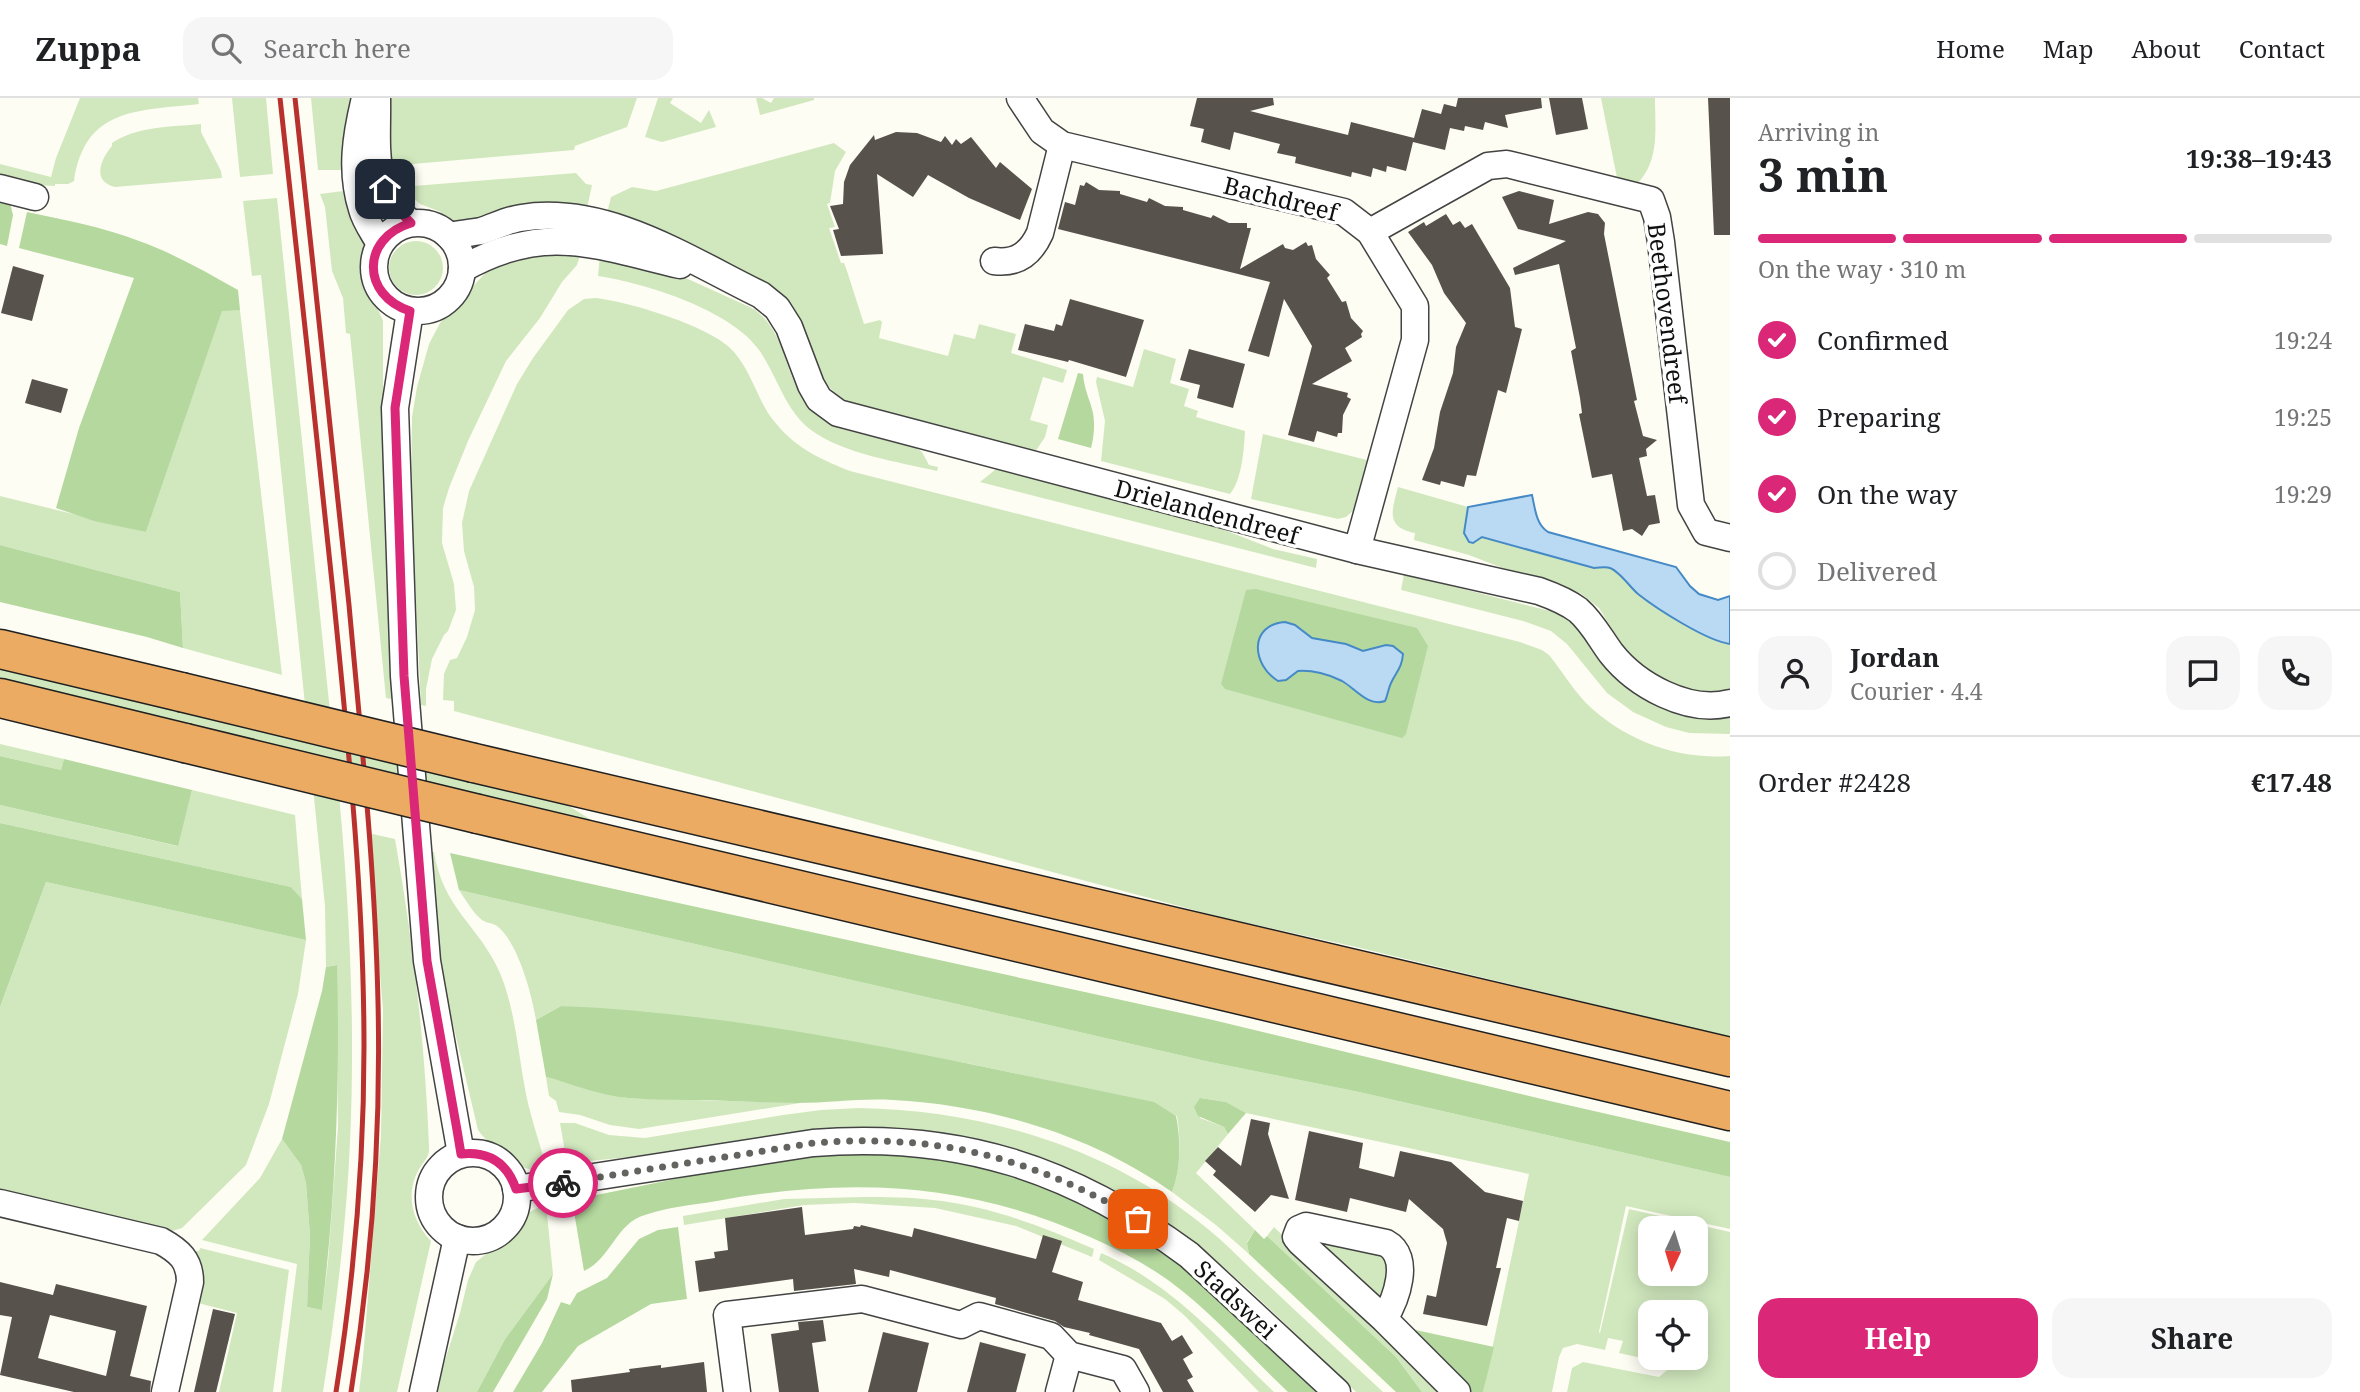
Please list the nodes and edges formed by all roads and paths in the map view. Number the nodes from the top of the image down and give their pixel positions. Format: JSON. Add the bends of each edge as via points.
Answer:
{"nodes":[{"id":1,"x":365,"y":98,"type":"edge"},
{"id":2,"x":377,"y":98,"type":"edge"},
{"id":3,"x":1020,"y":98,"type":"edge"},
{"id":4,"x":1062,"y":145,"type":"junction"},
{"id":5,"x":0,"y":188,"type":"edge"},
{"id":6,"x":35,"y":197,"type":"dead end"},
{"id":7,"x":411,"y":223,"type":"junction"},
{"id":8,"x":1370,"y":232,"type":"junction"},
{"id":9,"x":449,"y":236,"type":"junction"},
{"id":10,"x":380,"y":244,"type":"junction"},
{"id":11,"x":994,"y":261,"type":"dead end"},
{"id":12,"x":462,"y":269,"type":"junction"},
{"id":13,"x":718,"y":274,"type":"junction"},
{"id":14,"x":410,"y":311,"type":"junction"},
{"id":15,"x":1730,"y":538,"type":"edge"},
{"id":16,"x":1357,"y":550,"type":"junction"},
{"id":17,"x":0,"y":649,"type":"edge"},
{"id":18,"x":0,"y":698,"type":"edge"},
{"id":19,"x":1730,"y":703,"type":"edge"},
{"id":20,"x":1730,"y":1057,"type":"edge"},
{"id":21,"x":1730,"y":1111,"type":"edge"},
{"id":22,"x":461,"y":1154,"type":"junction"},
{"id":23,"x":516,"y":1189,"type":"junction"},
{"id":24,"x":0,"y":1203,"type":"edge"},
{"id":25,"x":457,"y":1238,"type":"junction"},
{"id":26,"x":1384,"y":1319,"type":"dead end"},
{"id":27,"x":1069,"y":1355,"type":"junction"},
{"id":28,"x":165,"y":1392,"type":"edge"},
{"id":29,"x":423,"y":1392,"type":"edge"},
{"id":30,"x":737,"y":1392,"type":"edge"},
{"id":31,"x":1059,"y":1392,"type":"edge"},
{"id":32,"x":1136,"y":1392,"type":"edge"},
{"id":33,"x":1337,"y":1392,"type":"edge"},
{"id":34,"x":1457,"y":1392,"type":"edge"}],
"edges":[{"from":1,"to":10,"type":"street","via":[[355,140],[355,173],[362,210]]},
{"from":2,"to":7,"type":"street","via":[[379,175],[392,204]]},
{"from":3,"to":4,"type":"street","name":"Bachdreef","via":[[1042,131]]},
{"from":4,"to":8,"type":"street","name":"Bachdreef","via":[[1344,212]]},
{"from":4,"to":11,"type":"street","via":[[1035,244],[1013,261]]},
{"from":5,"to":6,"type":"street"},
{"from":7,"to":9,"type":"street","via":[[431,225]]},
{"from":7,"to":10,"type":"street","via":[[398,227]]},
{"from":8,"to":15,"type":"street","name":"Beethovendreef","via":[[1488,166],[1507,164],[1651,200],[1661,242],[1691,505],[1706,532]]},
{"from":8,"to":16,"type":"street","name":"Bachdreef","via":[[1415,306],[1415,340]]},
{"from":9,"to":12,"type":"street","via":[[459,251]]},
{"from":9,"to":13,"type":"street","name":"Drielandendreef","via":[[520,218],[557,216],[649,238]]},
{"from":10,"to":14,"type":"street","via":[[373,267],[380,291]]},
{"from":12,"to":13,"type":"street","name":"Drielandendreef","via":[[516,245],[552,240],[588,243]]},
{"from":12,"to":14,"type":"street","via":[[456,289],[441,305]]},
{"from":13,"to":16,"type":"street","name":"Drielandendreef","via":[[777,308],[819,399],[838,413]]},
{"from":14,"to":22,"type":"street","via":[[395,408],[404,676],[427,961]]},
{"from":16,"to":19,"type":"street","name":"Drielandendreef","via":[[1562,599],[1595,627],[1626,670],[1650,686],[1692,703]]},
{"from":17,"to":20,"type":"highway","bridge":true},
{"from":18,"to":21,"type":"highway","bridge":true},
{"from":22,"to":23,"type":"street","via":[[496,1160],[506,1168]]},
{"from":22,"to":25,"type":"street","via":[[436,1172],[429,1195],[434,1218]]},
{"from":23,"to":25,"type":"street","via":[[515,1208],[507,1224],[493,1236],[476,1241]]},
{"from":23,"to":33,"type":"street","name":"Stadswei","via":[[849,1140],[891,1140],[973,1151],[1051,1175],[1146,1225],[1189,1255]]},
{"from":24,"to":28,"type":"street","via":[[161,1241],[184,1258],[190,1282]]},
{"from":25,"to":29,"type":"street"},
{"from":26,"to":34,"type":"street"},
{"from":27,"to":30,"type":"street","via":[[1051,1336],[979,1316],[961,1325],[862,1299],[727,1315]]},
{"from":27,"to":31,"type":"street"},
{"from":27,"to":32,"type":"street","via":[[1123,1368]]}]}
